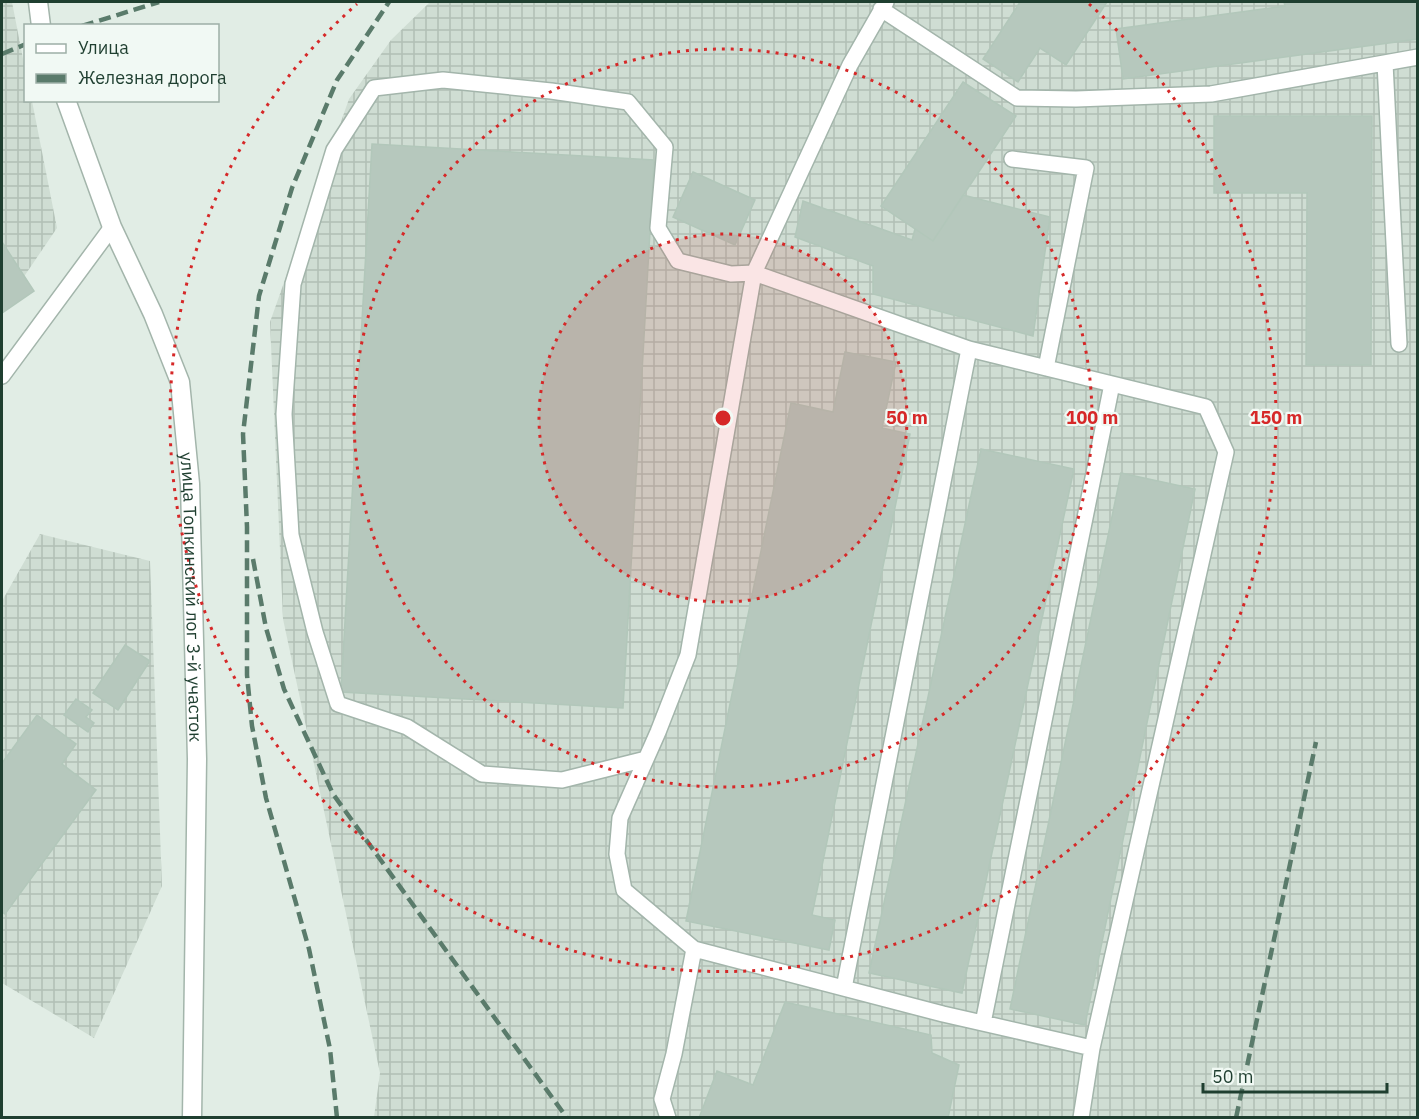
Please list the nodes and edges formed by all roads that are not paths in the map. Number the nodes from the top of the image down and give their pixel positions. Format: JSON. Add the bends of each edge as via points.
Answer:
{"nodes":[{"id":1,"x":38,"y":2,"type":"edge"},
{"id":2,"x":884,"y":5,"type":"edge"},
{"id":3,"x":41,"y":24,"type":"edge"},
{"id":4,"x":1418,"y":57,"type":"edge"},
{"id":5,"x":1385,"y":63,"type":"junction"},
{"id":6,"x":67,"y":102,"type":"edge"},
{"id":7,"x":1012,"y":159,"type":"dead end"},
{"id":8,"x":112,"y":227,"type":"junction"},
{"id":9,"x":754,"y":273,"type":"junction"},
{"id":10,"x":1399,"y":344,"type":"dead end"},
{"id":11,"x":969,"y":349,"type":"junction"},
{"id":12,"x":1046,"y":368,"type":"junction"},
{"id":13,"x":2,"y":376,"type":"edge"},
{"id":14,"x":1112,"y":384,"type":"junction"},
{"id":15,"x":646,"y":759,"type":"junction"},
{"id":16,"x":694,"y":949,"type":"junction"},
{"id":17,"x":844,"y":988,"type":"junction"},
{"id":18,"x":982,"y":1023,"type":"junction"},
{"id":19,"x":1092,"y":1048,"type":"junction"},
{"id":20,"x":192,"y":1118,"type":"edge"},
{"id":21,"x":668,"y":1118,"type":"edge"},
{"id":22,"x":1081,"y":1118,"type":"edge"}],
"edges":[{"from":1,"to":3,"type":"street"},
{"from":2,"to":5,"type":"lane","via":[[1017,98],[1211,94]]},
{"from":2,"to":9,"type":"lane","via":[[850,65]]},
{"from":4,"to":5,"type":"lane"},
{"from":5,"to":10,"type":"lane"},
{"from":6,"to":8,"type":"street","name":"улица Топкинский лог 3-й участок"},
{"from":7,"to":12,"type":"lane","via":[[1086,168]]},
{"from":8,"to":13,"type":"lane"},
{"from":8,"to":20,"type":"street","name":"улица Топкинский лог 3-й участок","via":[[180,382],[190,484],[197,759]]},
{"from":9,"to":11,"type":"lane"},
{"from":9,"to":15,"type":"lane","via":[[688,655]]},
{"from":9,"to":15,"type":"lane","via":[[731,274],[678,261],[658,228],[665,147],[628,102],[443,80],[374,88],[334,150],[293,284],[285,414],[291,535],[315,632],[339,704],[407,727],[482,774],[562,780]]},
{"from":11,"to":12,"type":"lane"},
{"from":11,"to":17,"type":"lane"},
{"from":12,"to":14,"type":"lane"},
{"from":14,"to":18,"type":"lane"},
{"from":14,"to":19,"type":"lane","via":[[1206,407],[1226,452]]},
{"from":15,"to":16,"type":"lane","via":[[620,818],[617,854],[624,890]]},
{"from":16,"to":17,"type":"lane"},
{"from":16,"to":21,"type":"lane","via":[[675,1054],[662,1099]]},
{"from":17,"to":18,"type":"lane"},
{"from":18,"to":19,"type":"lane"},
{"from":19,"to":22,"type":"lane"}]}
